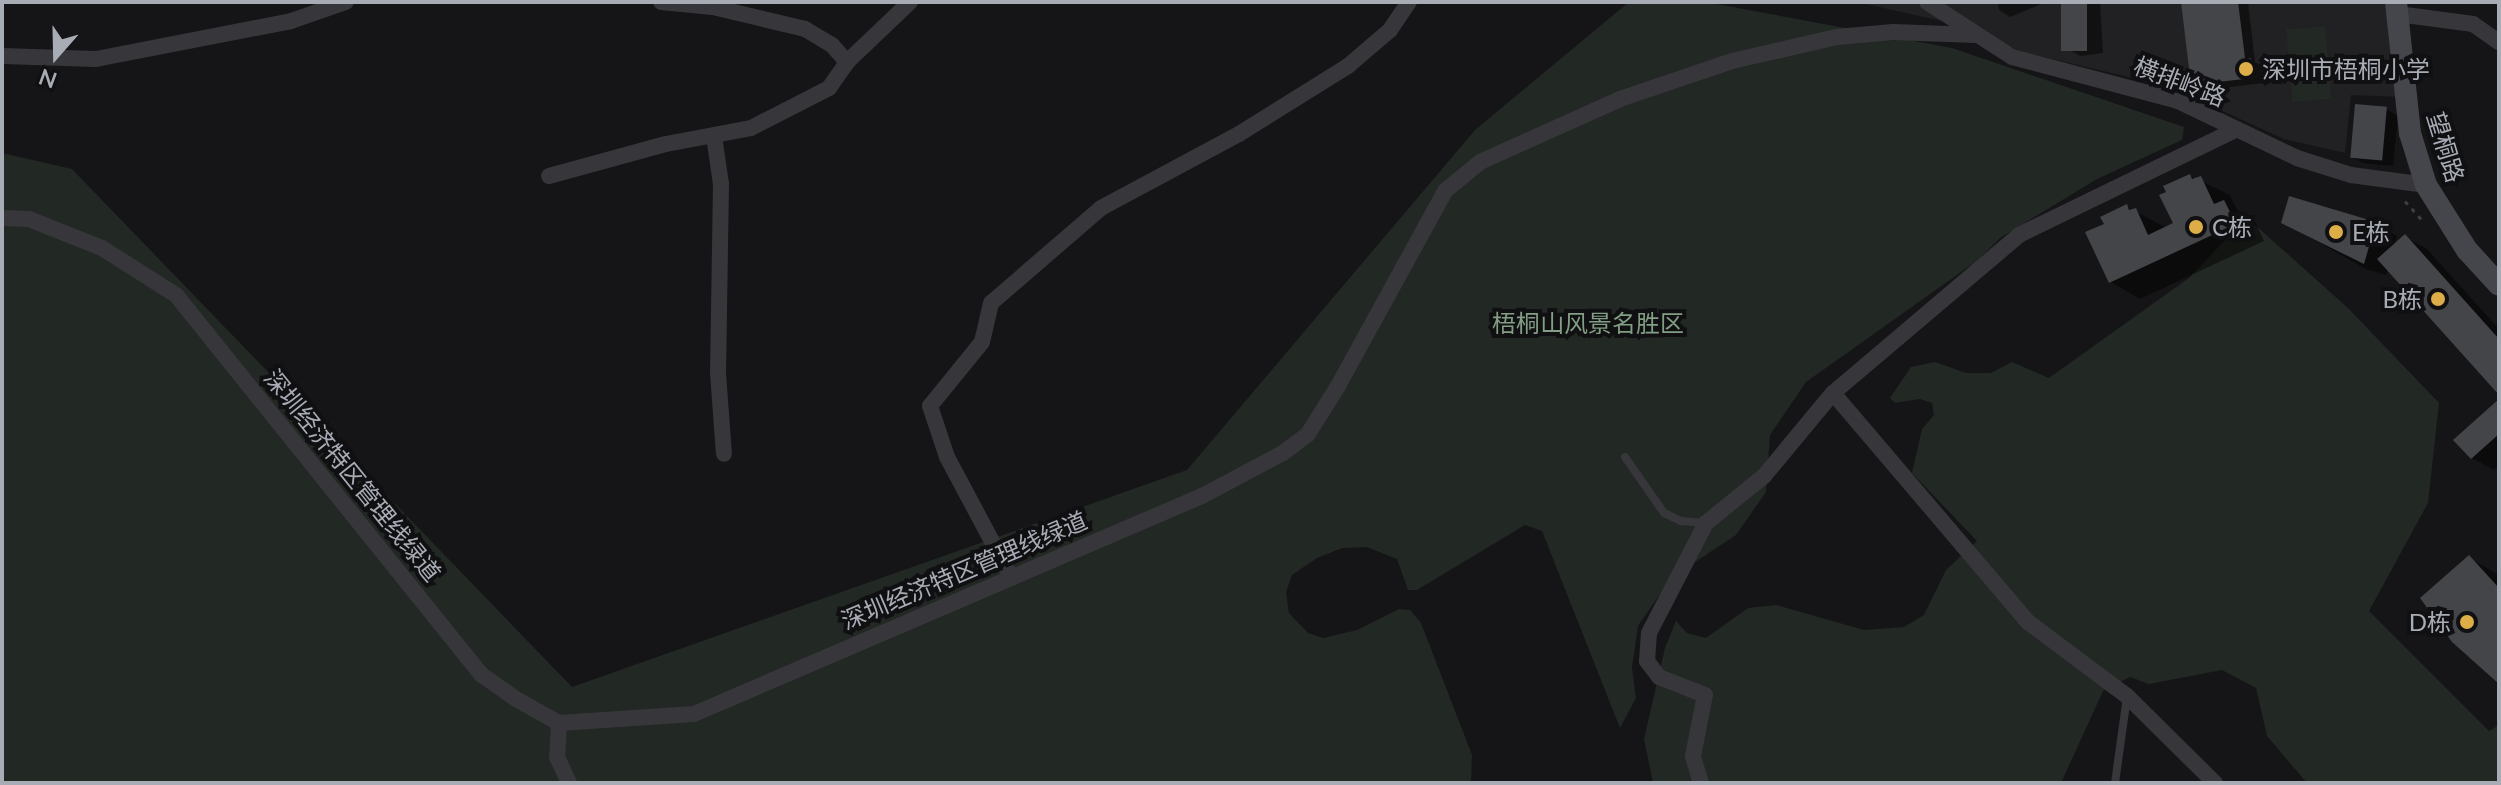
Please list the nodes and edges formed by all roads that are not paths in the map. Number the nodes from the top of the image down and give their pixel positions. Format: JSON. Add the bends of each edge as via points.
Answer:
{"nodes":[{"id":1,"x":346,"y":2,"type":"edge"},
{"id":2,"x":661,"y":2,"type":"edge"},
{"id":3,"x":910,"y":2,"type":"edge"},
{"id":4,"x":1409,"y":2,"type":"edge"},
{"id":5,"x":1927,"y":2,"type":"edge"},
{"id":6,"x":2397,"y":8,"type":"edge"},
{"id":7,"x":1975,"y":35,"type":"junction"},
{"id":8,"x":2499,"y":42,"type":"edge"},
{"id":9,"x":2,"y":56,"type":"edge"},
{"id":10,"x":847,"y":62,"type":"junction"},
{"id":11,"x":2237,"y":129,"type":"junction"},
{"id":12,"x":714,"y":136,"type":"junction"},
{"id":13,"x":549,"y":176,"type":"dead end"},
{"id":14,"x":2426,"y":185,"type":"junction"},
{"id":15,"x":2,"y":218,"type":"edge"},
{"id":16,"x":2499,"y":285,"type":"edge"},
{"id":17,"x":1833,"y":393,"type":"junction"},
{"id":18,"x":724,"y":454,"type":"dead end"},
{"id":19,"x":1625,"y":457,"type":"dead end"},
{"id":20,"x":1706,"y":523,"type":"junction"},
{"id":21,"x":1010,"y":575,"type":"junction"},
{"id":22,"x":2127,"y":696,"type":"junction"},
{"id":23,"x":559,"y":723,"type":"junction"},
{"id":24,"x":569,"y":783,"type":"edge"},
{"id":25,"x":1701,"y":783,"type":"edge"},
{"id":26,"x":2115,"y":783,"type":"edge"},
{"id":27,"x":2215,"y":783,"type":"edge"}],
"edges":[{"from":1,"to":9,"type":"street","via":[[291,21],[96,59]]},
{"from":2,"to":10,"type":"street","via":[[713,7],[805,29],[832,45]]},
{"from":3,"to":10,"type":"street"},
{"from":4,"to":21,"type":"street","via":[[1390,30],[1348,66],[1239,134],[1101,208],[991,303],[982,342],[930,406],[947,457]]},
{"from":5,"to":7,"type":"street","name":"横排岭路"},
{"from":6,"to":8,"type":"street","via":[[2473,24]]},
{"from":6,"to":14,"type":"main road","name":"望桐路","via":[[2410,133]]},
{"from":7,"to":11,"type":"street","name":"横排岭路","via":[[2012,57],[2139,87]]},
{"from":7,"to":21,"type":"street","name":"深圳经济特区管理线绿道","via":[[1893,32],[1837,37],[1732,61],[1620,99],[1480,162],[1445,191],[1308,434],[1202,496]]},
{"from":10,"to":12,"type":"street","via":[[829,88],[796,109]]},
{"from":11,"to":14,"type":"street","name":"横排岭路","via":[[2297,158],[2351,175]]},
{"from":11,"to":17,"type":"street","via":[[2019,235]]},
{"from":12,"to":13,"type":"street"},
{"from":12,"to":18,"type":"street","via":[[721,184],[718,373]]},
{"from":14,"to":16,"type":"main road","name":"望桐路","via":[[2467,250]]},
{"from":15,"to":23,"type":"street","name":"深圳经济特区管理线绿道","via":[[29,219],[102,248],[176,295],[482,675]]},
{"from":17,"to":20,"type":"street","via":[[1764,476]]},
{"from":17,"to":22,"type":"street","via":[[2028,622]]},
{"from":19,"to":20,"type":"lane","via":[[1664,513]]},
{"from":20,"to":25,"type":"street","via":[[1649,633],[1647,661],[1659,677],[1705,695],[1693,756]]},
{"from":21,"to":23,"type":"street","name":"深圳经济特区管理线绿道","via":[[694,714]]},
{"from":22,"to":26,"type":"lane"},
{"from":22,"to":27,"type":"street"},
{"from":23,"to":24,"type":"street","via":[[557,757]]}]}
